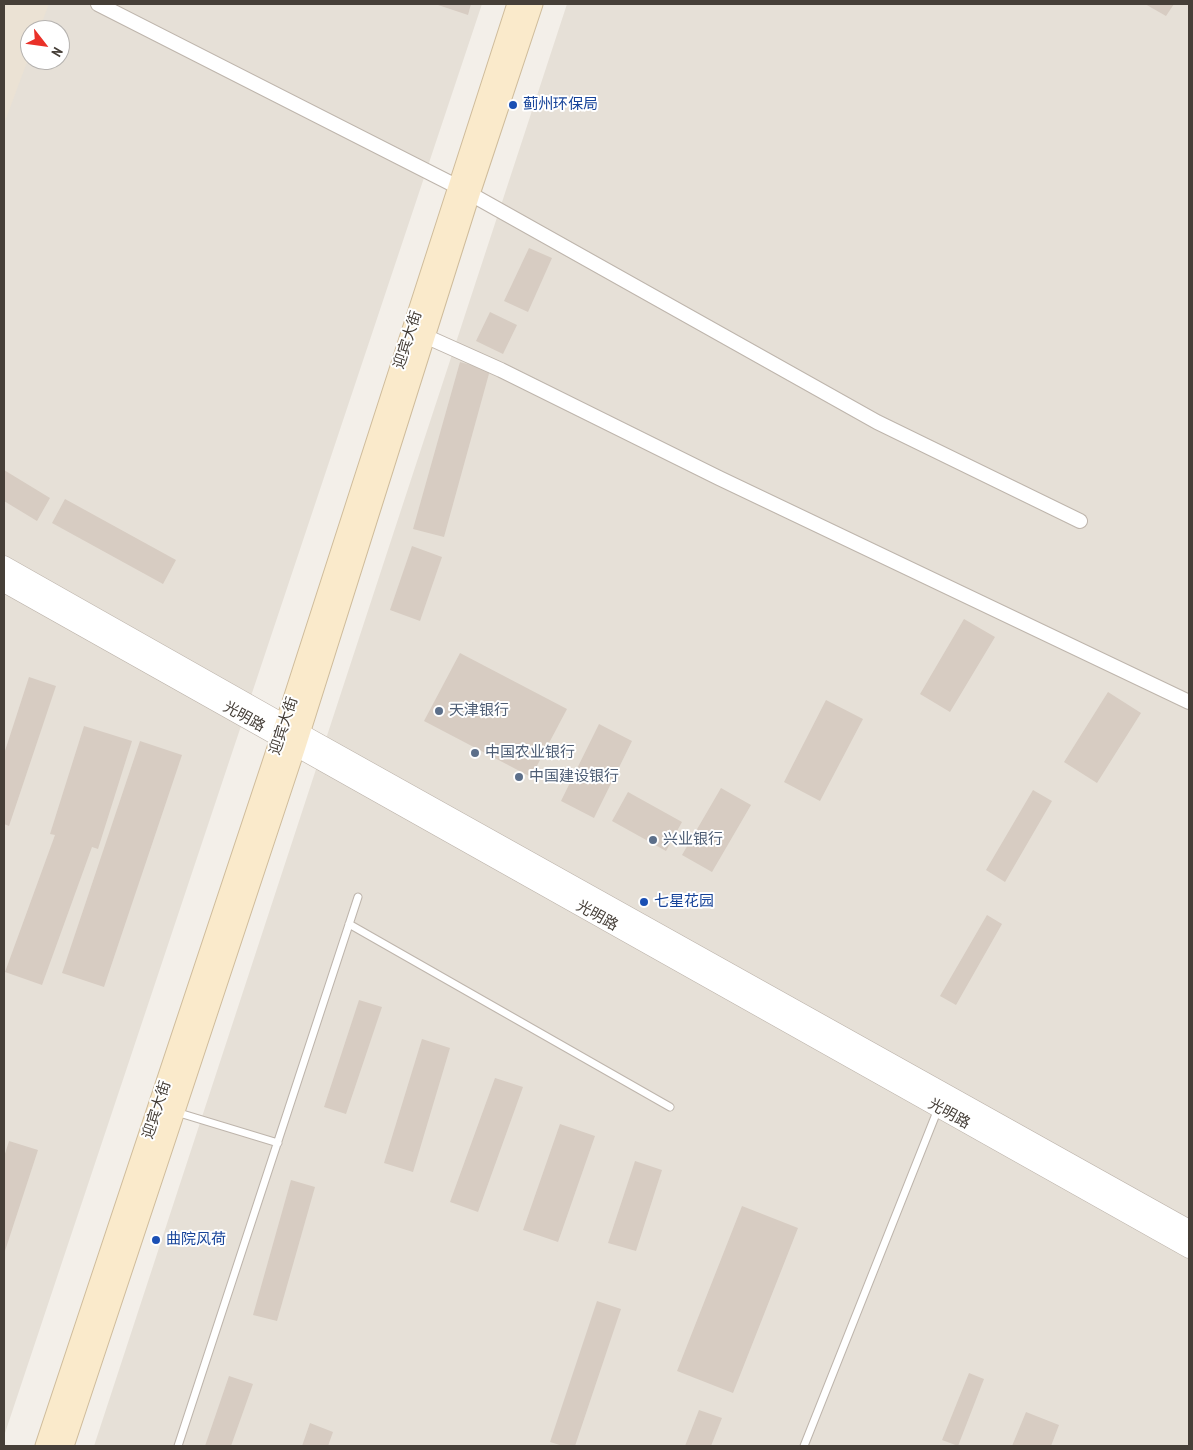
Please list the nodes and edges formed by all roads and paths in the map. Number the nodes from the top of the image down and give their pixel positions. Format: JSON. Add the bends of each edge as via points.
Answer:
{"nodes":[{"id":1,"x":98,"y":4,"type":"edge"},
{"id":2,"x":517,"y":4,"type":"edge"},
{"id":3,"x":533,"y":4,"type":"edge"},
{"id":4,"x":464,"y":190,"type":"junction"},
{"id":5,"x":425,"y":336,"type":"junction"},
{"id":6,"x":1080,"y":521,"type":"dead end"},
{"id":7,"x":4,"y":566,"type":"edge"},
{"id":8,"x":4,"y":583,"type":"edge"},
{"id":9,"x":1189,"y":702,"type":"edge"},
{"id":10,"x":290,"y":735,"type":"junction"},
{"id":11,"x":358,"y":897,"type":"dead end"},
{"id":12,"x":349,"y":924,"type":"junction"},
{"id":13,"x":942,"y":1100,"type":"junction"},
{"id":14,"x":670,"y":1107,"type":"dead end"},
{"id":15,"x":175,"y":1111,"type":"junction"},
{"id":16,"x":278,"y":1143,"type":"junction"},
{"id":17,"x":1189,"y":1229,"type":"edge"},
{"id":18,"x":1189,"y":1249,"type":"edge"},
{"id":19,"x":46,"y":1446,"type":"edge"},
{"id":20,"x":64,"y":1446,"type":"edge"},
{"id":21,"x":178,"y":1446,"type":"edge"},
{"id":22,"x":804,"y":1446,"type":"edge"}],
"edges":[{"from":1,"to":4,"type":"street"},
{"from":2,"to":4,"type":"main road","name":"迎宾大街"},
{"from":3,"to":4,"type":"main road","name":"迎宾大街"},
{"from":4,"to":5,"type":"main road","name":"迎宾大街"},
{"from":4,"to":6,"type":"street","via":[[877,422]]},
{"from":4,"to":10,"type":"main road","name":"迎宾大街"},
{"from":5,"to":9,"type":"street"},
{"from":5,"to":10,"type":"main road","name":"迎宾大街"},
{"from":7,"to":10,"type":"street","name":"光明路"},
{"from":8,"to":10,"type":"street","name":"光明路"},
{"from":10,"to":13,"type":"street","name":"光明路"},
{"from":10,"to":15,"type":"main road","name":"迎宾大街"},
{"from":10,"to":19,"type":"main road","name":"迎宾大街"},
{"from":11,"to":12,"type":"lane"},
{"from":12,"to":14,"type":"lane"},
{"from":12,"to":16,"type":"lane"},
{"from":13,"to":17,"type":"street","name":"光明路"},
{"from":13,"to":18,"type":"street","name":"光明路"},
{"from":13,"to":22,"type":"lane"},
{"from":15,"to":16,"type":"lane"},
{"from":15,"to":20,"type":"main road","name":"迎宾大街"},
{"from":16,"to":21,"type":"lane"}]}
